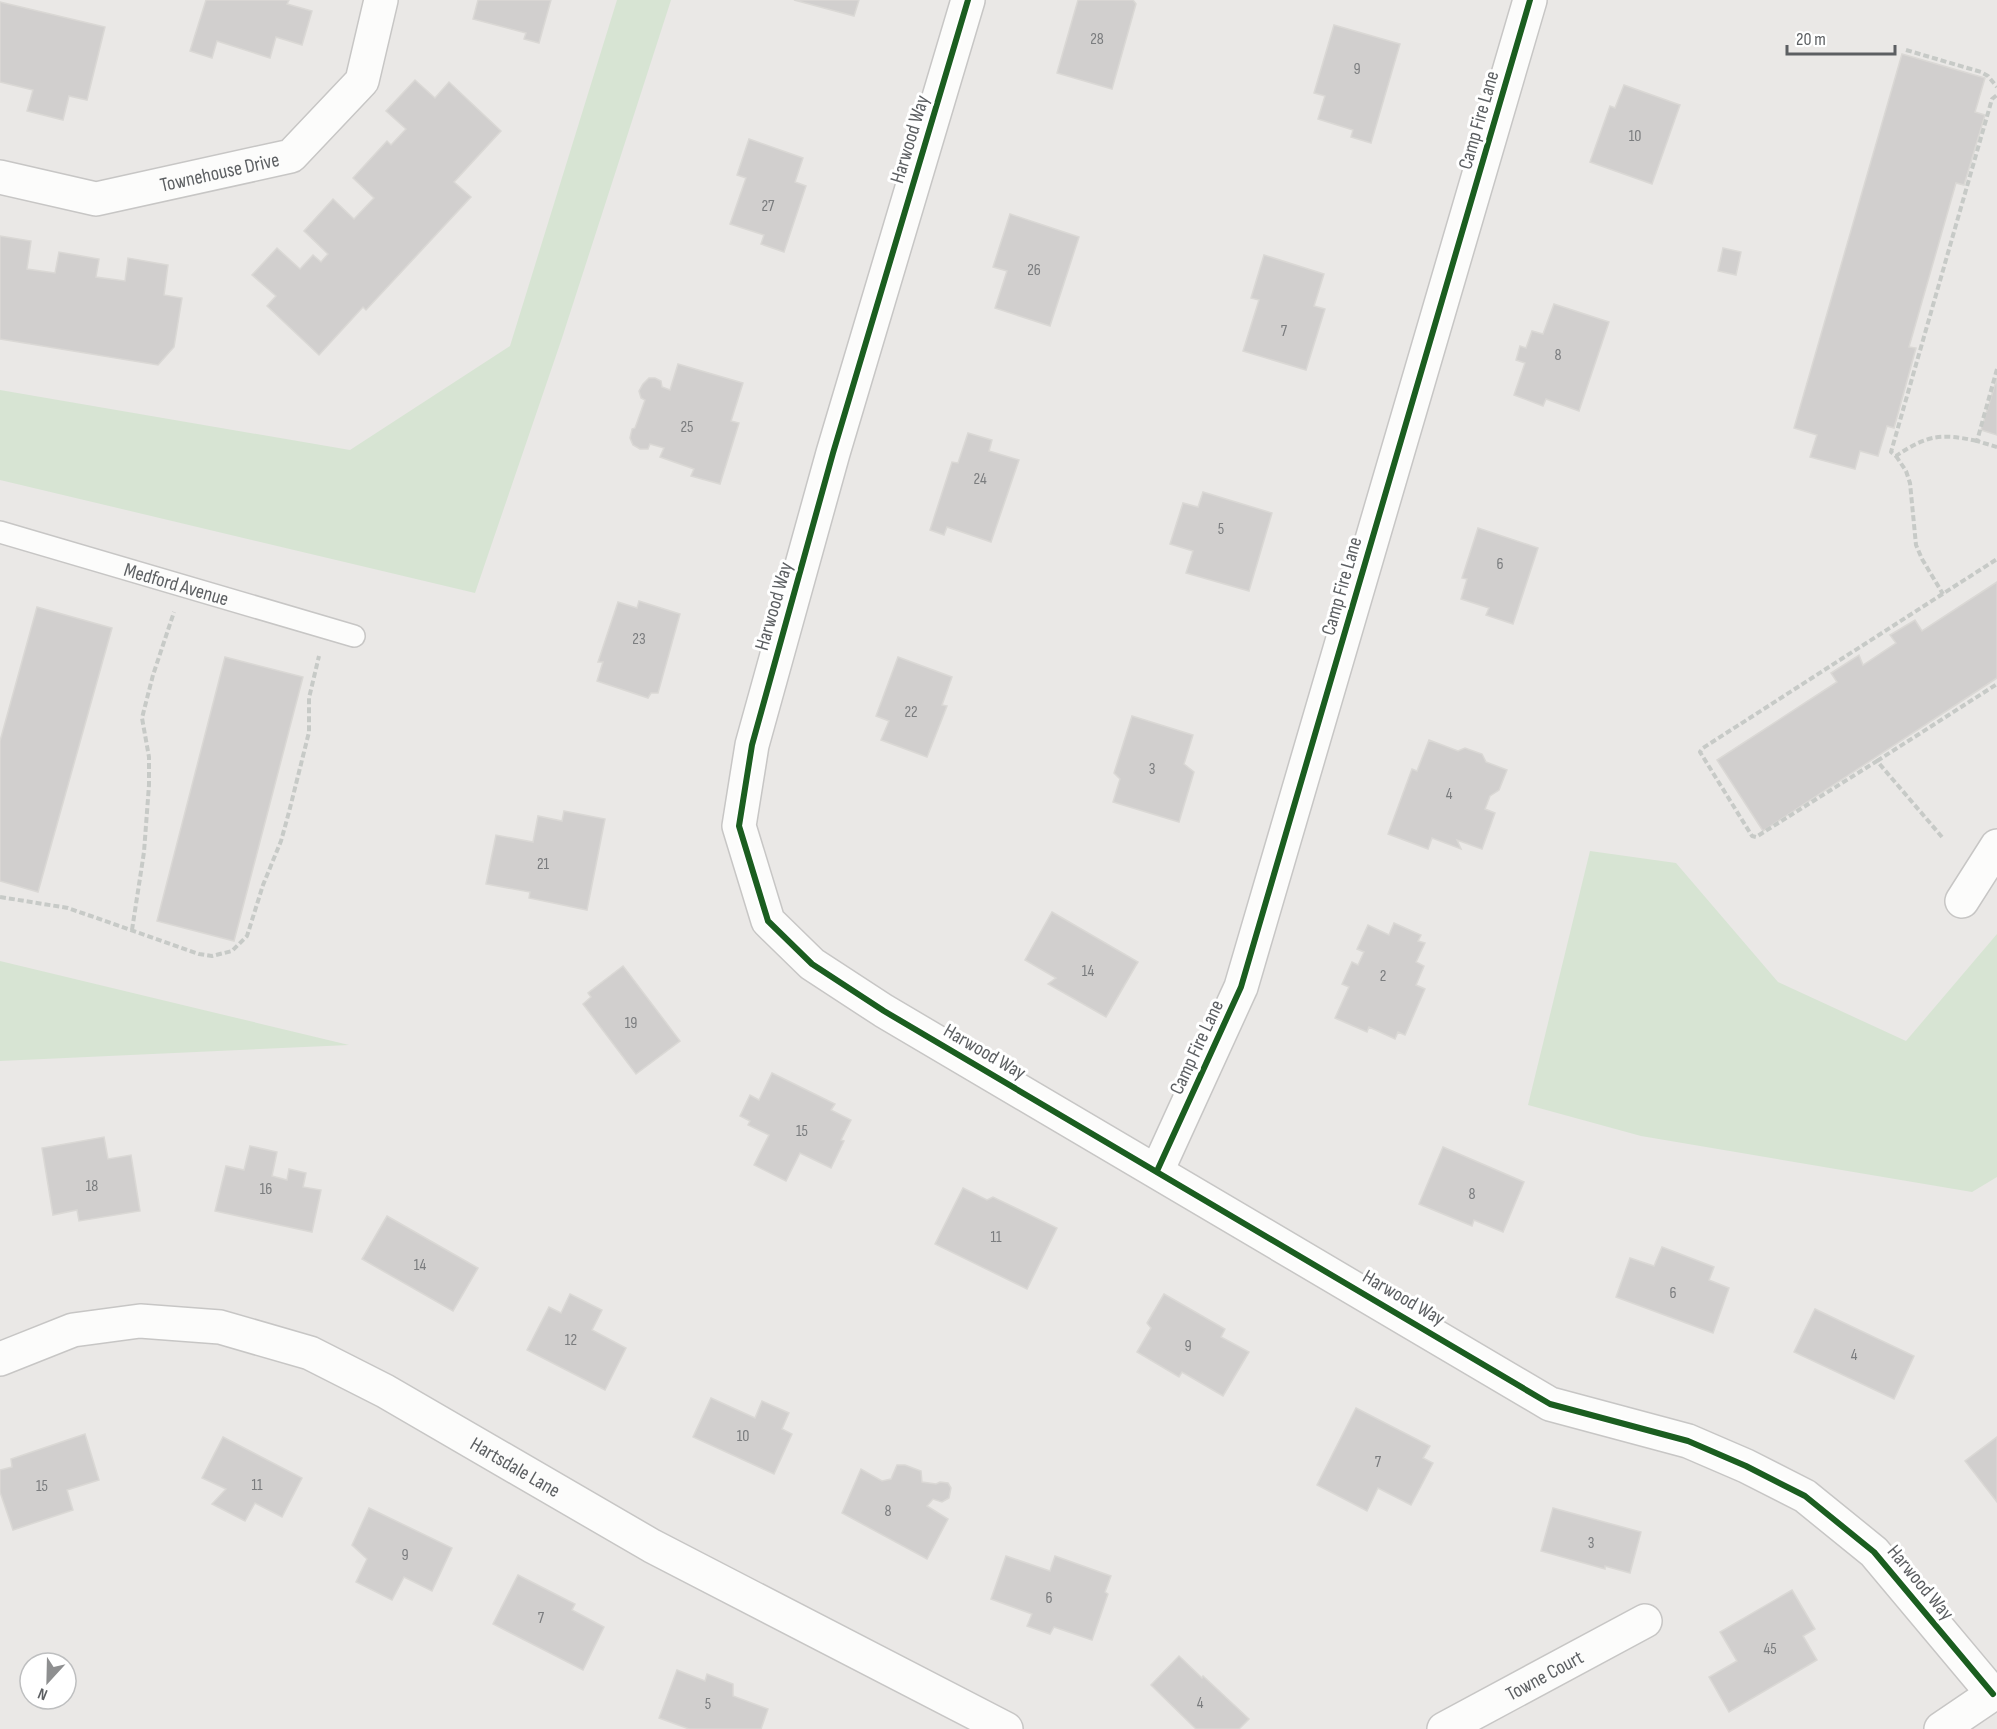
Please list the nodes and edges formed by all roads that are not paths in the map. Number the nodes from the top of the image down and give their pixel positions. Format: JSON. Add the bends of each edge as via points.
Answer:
{"nodes":[{"id":1,"x":381,"y":0,"type":"edge"},
{"id":2,"x":968,"y":0,"type":"edge"},
{"id":3,"x":1530,"y":0,"type":"edge"},
{"id":4,"x":0,"y":177,"type":"edge"},
{"id":5,"x":0,"y":532,"type":"edge"},
{"id":6,"x":354,"y":636,"type":"dead end"},
{"id":7,"x":1997,"y":846,"type":"edge"},
{"id":8,"x":1962,"y":901,"type":"dead end"},
{"id":9,"x":1157,"y":1171,"type":"junction"},
{"id":10,"x":0,"y":1359,"type":"edge"},
{"id":11,"x":1646,"y":1621,"type":"dead end"},
{"id":12,"x":1995,"y":1693,"type":"edge"},
{"id":13,"x":1006,"y":1729,"type":"edge"},
{"id":14,"x":1444,"y":1729,"type":"edge"},
{"id":15,"x":1941,"y":1729,"type":"edge"}],
"edges":[{"from":1,"to":4,"type":"street","name":"Townehouse Drive","via":[[362,81],[291,156],[96,199]]},
{"from":2,"to":9,"type":"street","name":"Harwood Way","via":[[837,441],[752,745],[739,826],[768,921],[812,964],[884,1011]]},
{"from":3,"to":9,"type":"street","name":"Camp Fire Lane","via":[[1241,987]]},
{"from":5,"to":6,"type":"lane","name":"Medford Avenue"},
{"from":7,"to":8,"type":"street"},
{"from":9,"to":12,"type":"street","name":"Harwood Way","via":[[1550,1404],[1688,1442],[1804,1496],[1875,1552]]},
{"from":10,"to":13,"type":"street","name":"Hartsdale Lane","via":[[73,1330],[140,1321],[220,1327],[310,1353],[385,1391],[651,1546]]},
{"from":11,"to":14,"type":"street","name":"Towne Court"},
{"from":12,"to":15,"type":"street"}]}
